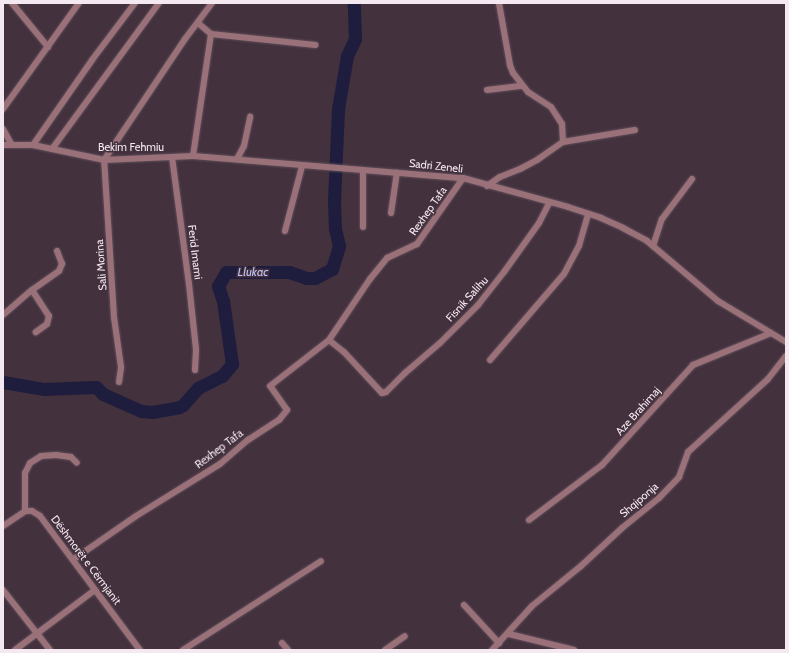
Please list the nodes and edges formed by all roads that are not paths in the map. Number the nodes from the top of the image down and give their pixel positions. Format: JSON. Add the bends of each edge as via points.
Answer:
{"nodes":[{"id":1,"x":12,"y":3,"type":"edge"},
{"id":2,"x":79,"y":3,"type":"edge"},
{"id":3,"x":135,"y":3,"type":"edge"},
{"id":4,"x":159,"y":3,"type":"edge"},
{"id":5,"x":212,"y":3,"type":"edge"},
{"id":6,"x":499,"y":3,"type":"edge"},
{"id":7,"x":198,"y":23,"type":"junction"},
{"id":8,"x":211,"y":34,"type":"junction"},
{"id":9,"x":315,"y":45,"type":"dead end"},
{"id":10,"x":48,"y":47,"type":"junction"},
{"id":11,"x":522,"y":86,"type":"junction"},
{"id":12,"x":487,"y":90,"type":"dead end"},
{"id":13,"x":3,"y":109,"type":"edge"},
{"id":14,"x":250,"y":117,"type":"dead end"},
{"id":15,"x":3,"y":129,"type":"edge"},
{"id":16,"x":635,"y":130,"type":"dead end"},
{"id":17,"x":563,"y":142,"type":"junction"},
{"id":18,"x":3,"y":145,"type":"edge"},
{"id":19,"x":12,"y":145,"type":"junction"},
{"id":20,"x":33,"y":146,"type":"junction"},
{"id":21,"x":52,"y":149,"type":"junction"},
{"id":22,"x":193,"y":156,"type":"junction"},
{"id":23,"x":172,"y":157,"type":"junction"},
{"id":24,"x":104,"y":160,"type":"junction"},
{"id":25,"x":237,"y":160,"type":"junction"},
{"id":26,"x":302,"y":166,"type":"junction"},
{"id":27,"x":363,"y":170,"type":"junction"},
{"id":28,"x":397,"y":172,"type":"junction"},
{"id":29,"x":463,"y":178,"type":"junction"},
{"id":30,"x":692,"y":178,"type":"dead end"},
{"id":31,"x":487,"y":186,"type":"junction"},
{"id":32,"x":549,"y":202,"type":"junction"},
{"id":33,"x":391,"y":213,"type":"dead end"},
{"id":34,"x":588,"y":214,"type":"junction"},
{"id":35,"x":363,"y":227,"type":"dead end"},
{"id":36,"x":285,"y":231,"type":"dead end"},
{"id":37,"x":653,"y":246,"type":"junction"},
{"id":38,"x":57,"y":251,"type":"dead end"},
{"id":39,"x":32,"y":290,"type":"junction"},
{"id":40,"x":3,"y":315,"type":"edge"},
{"id":41,"x":36,"y":332,"type":"dead end"},
{"id":42,"x":771,"y":333,"type":"junction"},
{"id":43,"x":329,"y":340,"type":"junction"},
{"id":44,"x":786,"y":342,"type":"edge"},
{"id":45,"x":786,"y":356,"type":"edge"},
{"id":46,"x":490,"y":360,"type":"dead end"},
{"id":47,"x":195,"y":370,"type":"dead end"},
{"id":48,"x":119,"y":382,"type":"dead end"},
{"id":49,"x":77,"y":463,"type":"dead end"},
{"id":50,"x":25,"y":511,"type":"junction"},
{"id":51,"x":529,"y":520,"type":"dead end"},
{"id":52,"x":3,"y":526,"type":"edge"},
{"id":53,"x":74,"y":559,"type":"junction"},
{"id":54,"x":321,"y":561,"type":"dead end"},
{"id":55,"x":3,"y":590,"type":"edge"},
{"id":56,"x":96,"y":590,"type":"junction"},
{"id":57,"x":464,"y":606,"type":"dead end"},
{"id":58,"x":37,"y":632,"type":"junction"},
{"id":59,"x":508,"y":634,"type":"junction"},
{"id":60,"x":405,"y":636,"type":"dead end"},
{"id":61,"x":282,"y":643,"type":"dead end"},
{"id":62,"x":498,"y":643,"type":"junction"},
{"id":63,"x":187,"y":649,"type":"edge"},
{"id":64,"x":15,"y":650,"type":"edge"},
{"id":65,"x":50,"y":650,"type":"edge"},
{"id":66,"x":140,"y":650,"type":"edge"},
{"id":67,"x":288,"y":650,"type":"edge"},
{"id":68,"x":385,"y":650,"type":"edge"},
{"id":69,"x":492,"y":650,"type":"edge"},
{"id":70,"x":574,"y":650,"type":"edge"}],
"edges":[{"from":1,"to":10,"type":"street"},
{"from":2,"to":10,"type":"street"},
{"from":3,"to":20,"type":"street"},
{"from":4,"to":21,"type":"street"},
{"from":5,"to":7,"type":"street"},
{"from":6,"to":11,"type":"street","via":[[510,65]]},
{"from":7,"to":8,"type":"street"},
{"from":7,"to":24,"type":"street"},
{"from":8,"to":9,"type":"street"},
{"from":8,"to":22,"type":"street"},
{"from":10,"to":13,"type":"street"},
{"from":11,"to":12,"type":"street"},
{"from":11,"to":17,"type":"street","via":[[551,107],[562,124]]},
{"from":14,"to":25,"type":"street","via":[[244,146]]},
{"from":15,"to":19,"type":"street"},
{"from":16,"to":17,"type":"street"},
{"from":17,"to":31,"type":"street","via":[[532,163],[500,177]]},
{"from":18,"to":19,"type":"street","name":"Bekim Fehmiu"},
{"from":19,"to":20,"type":"street","name":"Bekim Fehmiu"},
{"from":20,"to":21,"type":"street","name":"Bekim Fehmiu"},
{"from":21,"to":24,"type":"street","name":"Bekim Fehmiu"},
{"from":22,"to":23,"type":"street","name":"Bekim Fehmiu"},
{"from":22,"to":25,"type":"street","name":"Bekim Fehmiu"},
{"from":23,"to":24,"type":"street","name":"Bekim Fehmiu"},
{"from":23,"to":47,"type":"street","name":"Ferid Imami","via":[[189,284],[196,350]]},
{"from":24,"to":48,"type":"street","name":"Sali Morina","via":[[114,317],[121,368]]},
{"from":25,"to":26,"type":"street","name":"Bekim Fehmiu"},
{"from":26,"to":27,"type":"street","name":"Sadri Zeneli"},
{"from":26,"to":36,"type":"street"},
{"from":27,"to":28,"type":"street","name":"Sadri Zeneli"},
{"from":27,"to":35,"type":"street"},
{"from":28,"to":29,"type":"street","name":"Sadri Zeneli"},
{"from":28,"to":33,"type":"street"},
{"from":29,"to":31,"type":"street","name":"Sadri Zeneli"},
{"from":29,"to":43,"type":"street","name":"Rexhep Tafa","via":[[417,244],[387,258],[370,278]]},
{"from":30,"to":37,"type":"street","via":[[662,219]]},
{"from":31,"to":32,"type":"street","name":"Sadri Zeneli"},
{"from":32,"to":34,"type":"street","name":"Sadri Zeneli"},
{"from":32,"to":43,"type":"street","name":"Fisnik Salihu","via":[[539,223],[478,305],[386,392],[382,393],[344,352]]},
{"from":34,"to":37,"type":"street","name":"Sadri Zeneli","via":[[623,228]]},
{"from":34,"to":46,"type":"street","via":[[579,246],[564,274]]},
{"from":37,"to":42,"type":"street","name":"Sadri Zeneli","via":[[718,301]]},
{"from":38,"to":39,"type":"street","via":[[62,264],[59,271]]},
{"from":39,"to":40,"type":"street"},
{"from":39,"to":41,"type":"street","via":[[49,316],[47,324]]},
{"from":42,"to":44,"type":"street","name":"Sadri Zeneli"},
{"from":42,"to":51,"type":"street","name":"Aze Brahimaj","via":[[693,365],[602,465]]},
{"from":43,"to":53,"type":"street","name":"Rexhep Tafa","via":[[270,386],[287,410],[279,420],[248,440],[220,464],[136,516]]},
{"from":45,"to":59,"type":"street","name":"Shqiponja","via":[[768,379],[688,452],[679,477],[659,498],[532,606]]},
{"from":49,"to":50,"type":"street","via":[[71,457],[56,455],[41,456],[30,463],[25,472]]},
{"from":50,"to":52,"type":"street"},
{"from":50,"to":53,"type":"street","name":"Dëshmorët e Cërmjanit","via":[[32,511],[40,516]]},
{"from":53,"to":56,"type":"street","name":"Dëshmorët e Cërmjanit"},
{"from":54,"to":63,"type":"street"},
{"from":55,"to":58,"type":"street"},
{"from":56,"to":58,"type":"street"},
{"from":56,"to":66,"type":"street","name":"Dëshmorët e Cërmjanit"},
{"from":57,"to":62,"type":"street"},
{"from":58,"to":64,"type":"street"},
{"from":58,"to":65,"type":"street"},
{"from":59,"to":62,"type":"street","name":"Shqiponja"},
{"from":59,"to":70,"type":"street"},
{"from":60,"to":68,"type":"street"},
{"from":61,"to":67,"type":"street"},
{"from":62,"to":69,"type":"street","name":"Shqiponja"}]}
